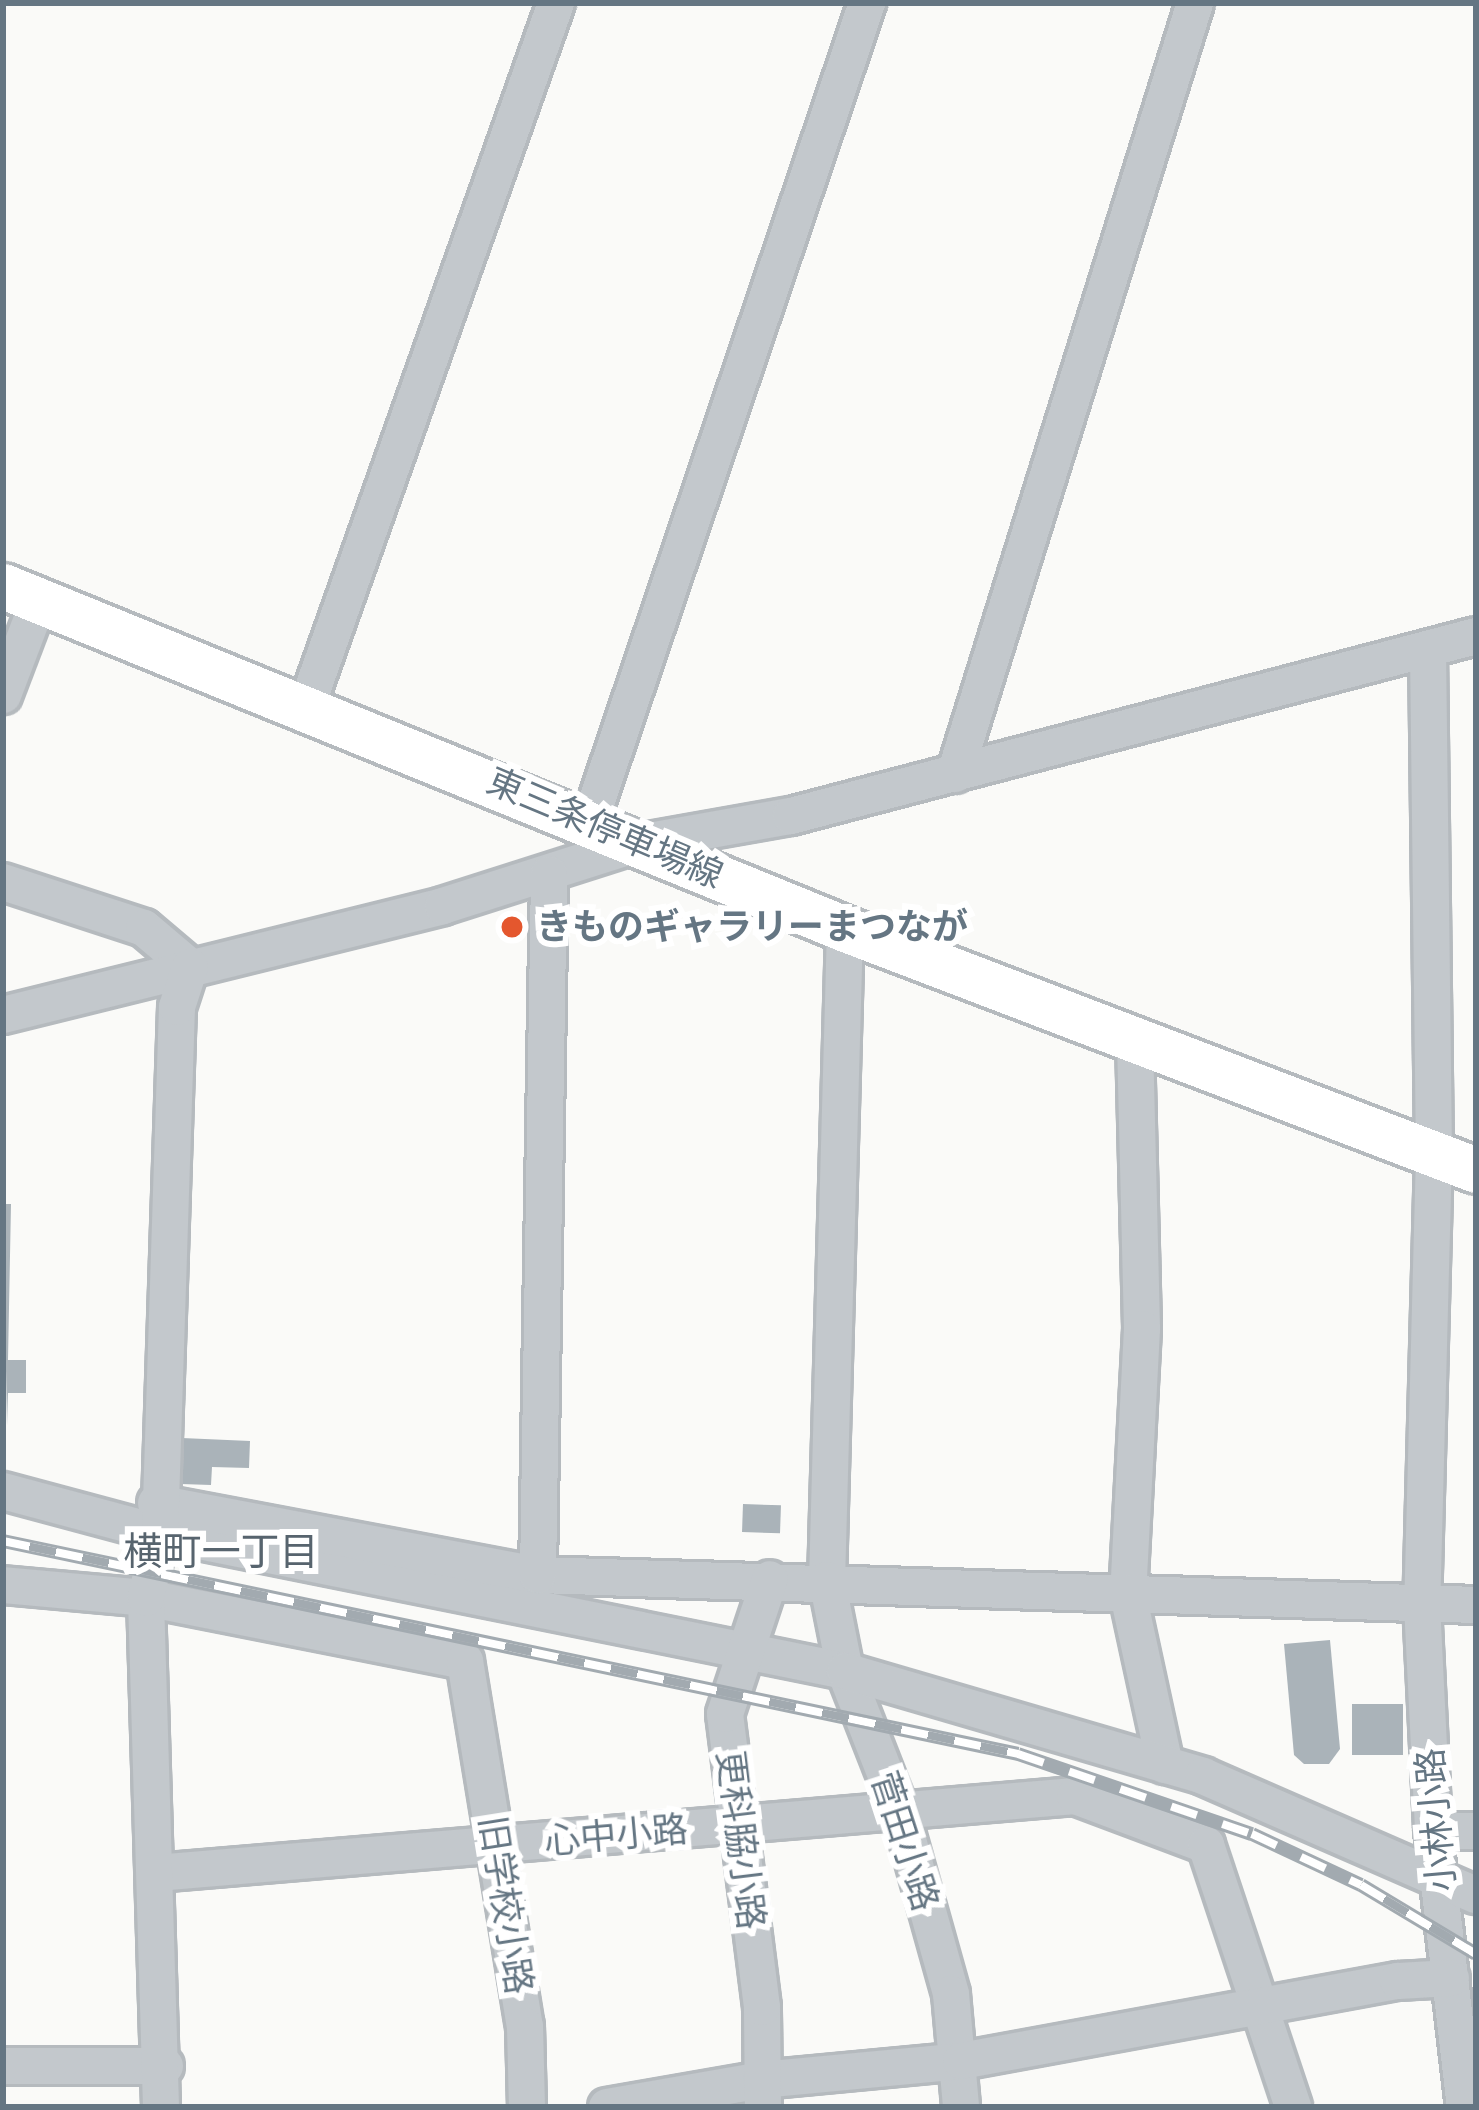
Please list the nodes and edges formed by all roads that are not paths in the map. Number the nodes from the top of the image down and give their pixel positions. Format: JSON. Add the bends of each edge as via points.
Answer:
{"nodes":[{"id":1,"x":556,"y":3,"type":"edge"},
{"id":2,"x":867,"y":3,"type":"edge"},
{"id":3,"x":1195,"y":3,"type":"edge"},
{"id":4,"x":21,"y":593,"type":"edge"},
{"id":5,"x":1476,"y":636,"type":"edge"},
{"id":6,"x":1428,"y":649,"type":"junction"},
{"id":7,"x":3,"y":695,"type":"edge"},
{"id":8,"x":307,"y":705,"type":"junction"},
{"id":9,"x":955,"y":774,"type":"junction"},
{"id":10,"x":590,"y":821,"type":"junction"},
{"id":11,"x":643,"y":842,"type":"junction"},
{"id":12,"x":549,"y":874,"type":"junction"},
{"id":13,"x":3,"y":882,"type":"edge"},
{"id":14,"x":844,"y":929,"type":"junction"},
{"id":15,"x":190,"y":968,"type":"junction"},
{"id":16,"x":3,"y":1015,"type":"edge"},
{"id":17,"x":1135,"y":1041,"type":"junction"},
{"id":18,"x":1434,"y":1154,"type":"junction"},
{"id":19,"x":1476,"y":1170,"type":"edge"},
{"id":20,"x":3,"y":1491,"type":"edge"},
{"id":21,"x":158,"y":1518,"type":"junction"},
{"id":22,"x":538,"y":1575,"type":"junction"},
{"id":23,"x":770,"y":1579,"type":"junction"},
{"id":24,"x":827,"y":1580,"type":"junction"},
{"id":25,"x":3,"y":1586,"type":"edge"},
{"id":26,"x":1128,"y":1594,"type":"junction"},
{"id":27,"x":146,"y":1598,"type":"junction"},
{"id":28,"x":1422,"y":1604,"type":"junction"},
{"id":29,"x":1476,"y":1605,"type":"edge"},
{"id":30,"x":746,"y":1652,"type":"junction"},
{"id":31,"x":844,"y":1671,"type":"junction"},
{"id":32,"x":1165,"y":1765,"type":"junction"},
{"id":33,"x":900,"y":1811,"type":"junction"},
{"id":34,"x":737,"y":1824,"type":"junction"},
{"id":35,"x":1433,"y":1831,"type":"junction"},
{"id":36,"x":1476,"y":1831,"type":"edge"},
{"id":37,"x":496,"y":1845,"type":"junction"},
{"id":38,"x":156,"y":1873,"type":"junction"},
{"id":39,"x":1440,"y":1878,"type":"junction"},
{"id":40,"x":1476,"y":1895,"type":"edge"},
{"id":41,"x":1451,"y":1978,"type":"junction"},
{"id":42,"x":1261,"y":2010,"type":"junction"},
{"id":43,"x":961,"y":2061,"type":"junction"},
{"id":44,"x":3,"y":2066,"type":"edge"},
{"id":45,"x":165,"y":2066,"type":"junction"},
{"id":46,"x":762,"y":2094,"type":"edge"},
{"id":47,"x":161,"y":2107,"type":"edge"},
{"id":48,"x":527,"y":2107,"type":"edge"},
{"id":49,"x":607,"y":2107,"type":"edge"},
{"id":50,"x":961,"y":2107,"type":"edge"},
{"id":51,"x":1293,"y":2107,"type":"edge"},
{"id":52,"x":1465,"y":2107,"type":"edge"}],
"edges":[{"from":1,"to":8,"type":"street"},
{"from":2,"to":10,"type":"street"},
{"from":3,"to":9,"type":"street"},
{"from":4,"to":7,"type":"street"},
{"from":4,"to":8,"type":"main road","name":"東三条停車場線"},
{"from":5,"to":6,"type":"street"},
{"from":6,"to":9,"type":"street"},
{"from":6,"to":18,"type":"street","name":"小林小路"},
{"from":8,"to":10,"type":"main road","name":"東三条停車場線"},
{"from":9,"to":11,"type":"street","via":[[791,816]]},
{"from":10,"to":11,"type":"main road","name":"東三条停車場線"},
{"from":11,"to":12,"type":"street"},
{"from":11,"to":14,"type":"main road","name":"東三条停車場線"},
{"from":12,"to":15,"type":"street"},
{"from":12,"to":22,"type":"street"},
{"from":13,"to":15,"type":"street","via":[[144,928]]},
{"from":14,"to":17,"type":"main road","name":"東三条停車場線"},
{"from":14,"to":24,"type":"street","name":"菅田小路"},
{"from":15,"to":16,"type":"street"},
{"from":15,"to":21,"type":"street","via":[[177,1007]]},
{"from":17,"to":18,"type":"main road","name":"東三条停車場線"},
{"from":17,"to":26,"type":"street","via":[[1142,1329]]},
{"from":18,"to":19,"type":"main road","name":"東三条停車場線"},
{"from":18,"to":28,"type":"street","name":"小林小路"},
{"from":20,"to":21,"type":"street"},
{"from":21,"to":22,"type":"street"},
{"from":21,"to":27,"type":"street"},
{"from":21,"to":30,"type":"street"},
{"from":22,"to":23,"type":"street"},
{"from":23,"to":24,"type":"street"},
{"from":23,"to":30,"type":"street","name":"更科脇小路"},
{"from":24,"to":26,"type":"street"},
{"from":24,"to":31,"type":"street","name":"菅田小路"},
{"from":25,"to":27,"type":"street"},
{"from":26,"to":28,"type":"street"},
{"from":26,"to":32,"type":"street"},
{"from":27,"to":37,"type":"street","name":"旧学校小路","via":[[465,1661]]},
{"from":27,"to":38,"type":"street"},
{"from":28,"to":29,"type":"street"},
{"from":28,"to":35,"type":"street","name":"小林小路"},
{"from":30,"to":31,"type":"street"},
{"from":30,"to":34,"type":"street","name":"更科脇小路","via":[[725,1714]]},
{"from":31,"to":32,"type":"street"},
{"from":31,"to":33,"type":"street","name":"菅田小路"},
{"from":32,"to":39,"type":"street"},
{"from":33,"to":34,"type":"street","name":"心中小路"},
{"from":33,"to":42,"type":"street","name":"心中小路","via":[[1075,1796],[1206,1845]]},
{"from":33,"to":43,"type":"street","name":"菅田小路","via":[[951,1994]]},
{"from":34,"to":37,"type":"street","name":"心中小路"},
{"from":34,"to":46,"type":"street","name":"更科脇小路","via":[[763,2007]]},
{"from":35,"to":36,"type":"street"},
{"from":35,"to":39,"type":"street","name":"小林小路"},
{"from":37,"to":38,"type":"street","name":"心中小路"},
{"from":37,"to":48,"type":"street","name":"旧学校小路","via":[[525,2026]]},
{"from":38,"to":45,"type":"street"},
{"from":39,"to":40,"type":"street"},
{"from":39,"to":41,"type":"street","name":"小林小路"},
{"from":41,"to":42,"type":"street"},
{"from":41,"to":52,"type":"street","name":"小林小路"},
{"from":42,"to":43,"type":"street"},
{"from":42,"to":51,"type":"street"},
{"from":43,"to":46,"type":"street"},
{"from":43,"to":50,"type":"street","name":"菅田小路"},
{"from":44,"to":45,"type":"street"},
{"from":45,"to":47,"type":"street"},
{"from":46,"to":49,"type":"street"}]}
